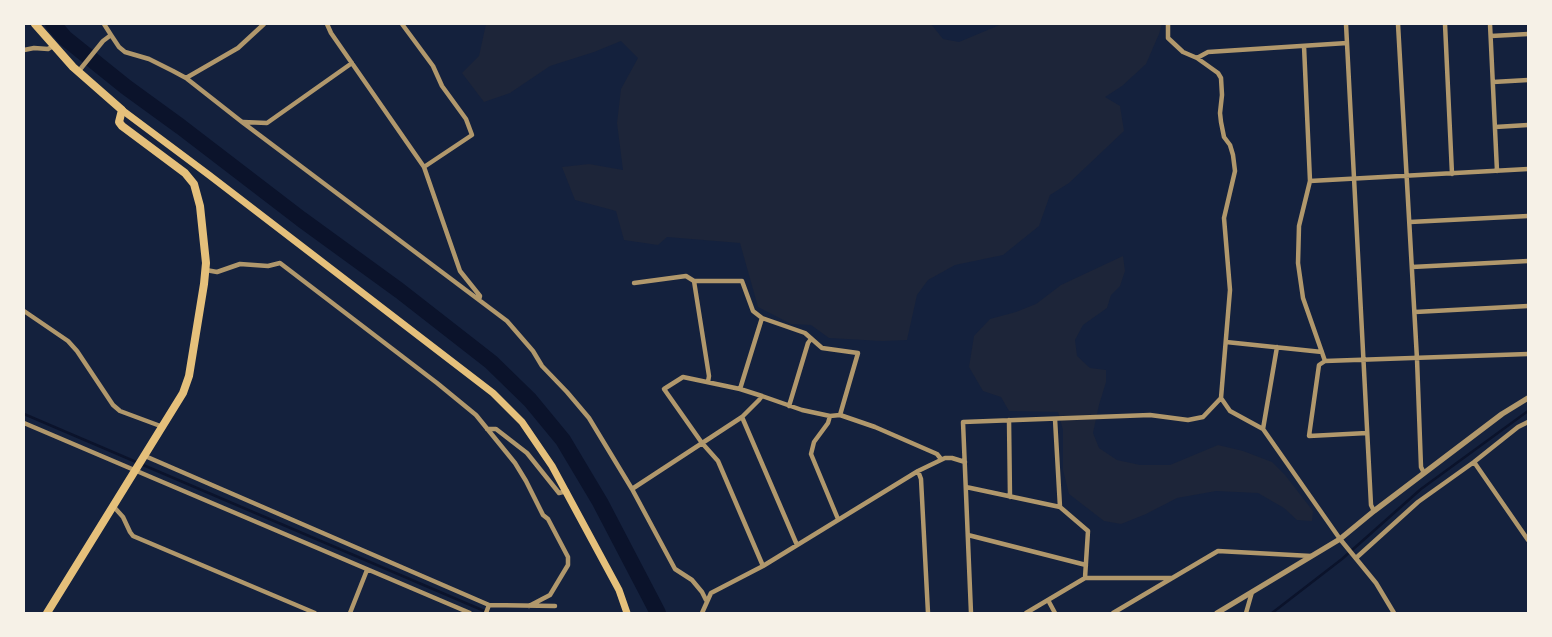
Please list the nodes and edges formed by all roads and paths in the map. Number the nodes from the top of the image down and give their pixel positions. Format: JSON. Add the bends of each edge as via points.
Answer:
{"nodes":[{"id":1,"x":35,"y":24,"type":"edge"},
{"id":2,"x":104,"y":24,"type":"edge"},
{"id":3,"x":264,"y":24,"type":"edge"},
{"id":4,"x":327,"y":24,"type":"edge"},
{"id":5,"x":402,"y":24,"type":"edge"},
{"id":6,"x":1168,"y":24,"type":"edge"},
{"id":7,"x":1346,"y":24,"type":"edge"},
{"id":8,"x":1398,"y":24,"type":"edge"},
{"id":9,"x":1445,"y":24,"type":"edge"},
{"id":10,"x":1490,"y":24,"type":"edge"},
{"id":11,"x":1528,"y":34,"type":"edge"},
{"id":12,"x":111,"y":36,"type":"junction"},
{"id":13,"x":1491,"y":36,"type":"junction"},
{"id":14,"x":1347,"y":43,"type":"junction"},
{"id":15,"x":53,"y":46,"type":"junction"},
{"id":16,"x":1304,"y":46,"type":"junction"},
{"id":17,"x":24,"y":50,"type":"edge"},
{"id":18,"x":1196,"y":58,"type":"junction"},
{"id":19,"x":352,"y":63,"type":"junction"},
{"id":20,"x":80,"y":70,"type":"junction"},
{"id":21,"x":186,"y":78,"type":"junction"},
{"id":22,"x":1528,"y":80,"type":"edge"},
{"id":23,"x":1493,"y":82,"type":"junction"},
{"id":24,"x":122,"y":110,"type":"junction"},
{"id":25,"x":242,"y":122,"type":"junction"},
{"id":26,"x":1528,"y":125,"type":"edge"},
{"id":27,"x":1495,"y":126,"type":"junction"},
{"id":28,"x":424,"y":167,"type":"junction"},
{"id":29,"x":1528,"y":169,"type":"edge"},
{"id":30,"x":1497,"y":171,"type":"junction"},
{"id":31,"x":1452,"y":174,"type":"junction"},
{"id":32,"x":1407,"y":176,"type":"junction"},
{"id":33,"x":1354,"y":178,"type":"junction"},
{"id":34,"x":1310,"y":181,"type":"junction"},
{"id":35,"x":1528,"y":216,"type":"edge"},
{"id":36,"x":1410,"y":222,"type":"junction"},
{"id":37,"x":1528,"y":261,"type":"edge"},
{"id":38,"x":1412,"y":267,"type":"junction"},
{"id":39,"x":206,"y":270,"type":"junction"},
{"id":40,"x":694,"y":281,"type":"junction"},
{"id":41,"x":634,"y":283,"type":"dead end"},
{"id":42,"x":480,"y":300,"type":"junction"},
{"id":43,"x":1528,"y":306,"type":"edge"},
{"id":44,"x":24,"y":311,"type":"edge"},
{"id":45,"x":1415,"y":312,"type":"junction"},
{"id":46,"x":762,"y":318,"type":"junction"},
{"id":47,"x":811,"y":339,"type":"junction"},
{"id":48,"x":1226,"y":342,"type":"junction"},
{"id":49,"x":1277,"y":347,"type":"junction"},
{"id":50,"x":1322,"y":352,"type":"junction"},
{"id":51,"x":1528,"y":354,"type":"edge"},
{"id":52,"x":1418,"y":358,"type":"junction"},
{"id":53,"x":1364,"y":359,"type":"junction"},
{"id":54,"x":1325,"y":361,"type":"junction"},
{"id":55,"x":708,"y":382,"type":"junction"},
{"id":56,"x":740,"y":389,"type":"junction"},
{"id":57,"x":762,"y":396,"type":"junction"},
{"id":58,"x":1221,"y":398,"type":"junction"},
{"id":59,"x":1528,"y":398,"type":"edge"},
{"id":60,"x":789,"y":406,"type":"junction"},
{"id":61,"x":840,"y":415,"type":"junction"},
{"id":62,"x":830,"y":416,"type":"junction"},
{"id":63,"x":742,"y":417,"type":"junction"},
{"id":64,"x":1054,"y":419,"type":"junction"},
{"id":65,"x":1009,"y":420,"type":"junction"},
{"id":66,"x":1528,"y":422,"type":"edge"},
{"id":67,"x":24,"y":423,"type":"edge"},
{"id":68,"x":163,"y":427,"type":"junction"},
{"id":69,"x":1263,"y":428,"type":"junction"},
{"id":70,"x":487,"y":429,"type":"junction"},
{"id":71,"x":1367,"y":433,"type":"junction"},
{"id":72,"x":702,"y":443,"type":"junction"},
{"id":73,"x":144,"y":458,"type":"junction"},
{"id":74,"x":941,"y":459,"type":"junction"},
{"id":75,"x":965,"y":462,"type":"junction"},
{"id":76,"x":1474,"y":462,"type":"junction"},
{"id":77,"x":137,"y":470,"type":"junction"},
{"id":78,"x":918,"y":471,"type":"junction"},
{"id":79,"x":1424,"y":473,"type":"junction"},
{"id":80,"x":966,"y":487,"type":"junction"},
{"id":81,"x":632,"y":488,"type":"junction"},
{"id":82,"x":567,"y":491,"type":"junction"},
{"id":83,"x":1010,"y":497,"type":"junction"},
{"id":84,"x":114,"y":507,"type":"junction"},
{"id":85,"x":1060,"y":507,"type":"junction"},
{"id":86,"x":1374,"y":511,"type":"junction"},
{"id":87,"x":838,"y":519,"type":"junction"},
{"id":88,"x":968,"y":535,"type":"junction"},
{"id":89,"x":1340,"y":539,"type":"junction"},
{"id":90,"x":1528,"y":540,"type":"edge"},
{"id":91,"x":797,"y":545,"type":"junction"},
{"id":92,"x":1312,"y":556,"type":"junction"},
{"id":93,"x":1356,"y":558,"type":"junction"},
{"id":94,"x":1086,"y":565,"type":"junction"},
{"id":95,"x":763,"y":566,"type":"junction"},
{"id":96,"x":368,"y":570,"type":"junction"},
{"id":97,"x":1085,"y":578,"type":"junction"},
{"id":98,"x":1172,"y":578,"type":"junction"},
{"id":99,"x":1252,"y":592,"type":"junction"},
{"id":100,"x":706,"y":600,"type":"junction"},
{"id":101,"x":1048,"y":600,"type":"junction"},
{"id":102,"x":529,"y":606,"type":"junction"},
{"id":103,"x":555,"y":606,"type":"dead end"},
{"id":104,"x":488,"y":609,"type":"edge"},
{"id":105,"x":47,"y":613,"type":"edge"},
{"id":106,"x":315,"y":613,"type":"edge"},
{"id":107,"x":350,"y":613,"type":"edge"},
{"id":108,"x":470,"y":613,"type":"edge"},
{"id":109,"x":627,"y":613,"type":"edge"},
{"id":110,"x":702,"y":613,"type":"edge"},
{"id":111,"x":928,"y":613,"type":"edge"},
{"id":112,"x":971,"y":613,"type":"edge"},
{"id":113,"x":1026,"y":613,"type":"edge"},
{"id":114,"x":1055,"y":613,"type":"edge"},
{"id":115,"x":1113,"y":613,"type":"edge"},
{"id":116,"x":1217,"y":613,"type":"edge"},
{"id":117,"x":1246,"y":613,"type":"edge"},
{"id":118,"x":1394,"y":613,"type":"edge"}],
"edges":[{"from":1,"to":15,"type":"main road"},
{"from":2,"to":12,"type":"street"},
{"from":3,"to":21,"type":"street","via":[[238,48]]},
{"from":4,"to":19,"type":"street"},
{"from":5,"to":28,"type":"street","via":[[466,119],[472,135]]},
{"from":6,"to":18,"type":"street","via":[[1168,38],[1183,52]]},
{"from":7,"to":14,"type":"street"},
{"from":8,"to":32,"type":"street"},
{"from":9,"to":31,"type":"street"},
{"from":10,"to":13,"type":"street"},
{"from":11,"to":13,"type":"street"},
{"from":12,"to":20,"type":"street"},
{"from":12,"to":21,"type":"street","via":[[125,52],[149,59]]},
{"from":13,"to":23,"type":"street"},
{"from":14,"to":16,"type":"street"},
{"from":14,"to":33,"type":"street"},
{"from":15,"to":17,"type":"street"},
{"from":15,"to":20,"type":"main road"},
{"from":16,"to":18,"type":"street","via":[[1208,52]]},
{"from":16,"to":34,"type":"street"},
{"from":18,"to":48,"type":"street","via":[[1221,78],[1221,122],[1235,171],[1224,218],[1230,290]]},
{"from":19,"to":25,"type":"street","via":[[268,123]]},
{"from":19,"to":28,"type":"street"},
{"from":20,"to":24,"type":"main road"},
{"from":21,"to":25,"type":"street"},
{"from":22,"to":23,"type":"street"},
{"from":23,"to":27,"type":"street"},
{"from":24,"to":39,"type":"main road","via":[[119,122],[122,126],[194,184],[200,206]]},
{"from":24,"to":82,"type":"main road","via":[[493,393],[522,422]]},
{"from":25,"to":42,"type":"street"},
{"from":26,"to":27,"type":"street"},
{"from":27,"to":30,"type":"street"},
{"from":28,"to":42,"type":"street","via":[[460,271]]},
{"from":29,"to":30,"type":"street"},
{"from":30,"to":31,"type":"street"},
{"from":31,"to":32,"type":"street"},
{"from":32,"to":33,"type":"street"},
{"from":32,"to":36,"type":"street"},
{"from":33,"to":34,"type":"street"},
{"from":33,"to":53,"type":"street"},
{"from":34,"to":50,"type":"street","via":[[1299,226],[1298,263],[1303,298]]},
{"from":35,"to":36,"type":"street"},
{"from":36,"to":38,"type":"street"},
{"from":37,"to":38,"type":"street"},
{"from":38,"to":45,"type":"street"},
{"from":39,"to":68,"type":"main road","via":[[189,376]]},
{"from":39,"to":70,"type":"street","via":[[217,272],[240,264],[268,266],[280,263],[437,383],[476,415]]},
{"from":40,"to":41,"type":"street","via":[[686,276]]},
{"from":40,"to":46,"type":"street","via":[[742,281],[753,311]]},
{"from":40,"to":55,"type":"street"},
{"from":42,"to":81,"type":"street","via":[[514,327],[542,366],[573,398]]},
{"from":43,"to":45,"type":"street"},
{"from":44,"to":68,"type":"street","via":[[68,340],[120,411]]},
{"from":45,"to":52,"type":"street"},
{"from":46,"to":47,"type":"street","via":[[804,333]]},
{"from":46,"to":56,"type":"street"},
{"from":47,"to":60,"type":"street"},
{"from":47,"to":61,"type":"street","via":[[822,348],[858,353]]},
{"from":48,"to":49,"type":"street"},
{"from":48,"to":58,"type":"street"},
{"from":49,"to":50,"type":"street"},
{"from":49,"to":69,"type":"street"},
{"from":50,"to":54,"type":"street"},
{"from":51,"to":52,"type":"street"},
{"from":52,"to":53,"type":"street"},
{"from":52,"to":79,"type":"street"},
{"from":53,"to":54,"type":"street"},
{"from":53,"to":71,"type":"street"},
{"from":54,"to":71,"type":"street","via":[[1319,365],[1309,436]]},
{"from":55,"to":56,"type":"street"},
{"from":55,"to":72,"type":"street","via":[[683,377],[664,389]]},
{"from":56,"to":57,"type":"street"},
{"from":57,"to":60,"type":"street"},
{"from":57,"to":63,"type":"street"},
{"from":58,"to":64,"type":"street","via":[[1203,417],[1188,420],[1150,415]]},
{"from":58,"to":69,"type":"street","via":[[1230,411]]},
{"from":59,"to":79,"type":"street"},
{"from":60,"to":62,"type":"street"},
{"from":61,"to":62,"type":"street"},
{"from":61,"to":74,"type":"street","via":[[937,454]]},
{"from":62,"to":87,"type":"street","via":[[814,442],[811,454]]},
{"from":63,"to":72,"type":"street"},
{"from":63,"to":91,"type":"street"},
{"from":64,"to":65,"type":"street"},
{"from":64,"to":85,"type":"street"},
{"from":65,"to":75,"type":"street","via":[[963,422]]},
{"from":65,"to":83,"type":"street"},
{"from":66,"to":76,"type":"street"},
{"from":67,"to":77,"type":"street"},
{"from":68,"to":73,"type":"main road"},
{"from":69,"to":89,"type":"street"},
{"from":70,"to":82,"type":"street","via":[[496,429],[527,453],[558,493]]},
{"from":70,"to":102,"type":"street","via":[[526,481],[568,557],[568,565],[550,595]]},
{"from":71,"to":86,"type":"street"},
{"from":72,"to":81,"type":"street"},
{"from":72,"to":95,"type":"street","via":[[718,462]]},
{"from":73,"to":77,"type":"main road"},
{"from":73,"to":104,"type":"street"},
{"from":74,"to":75,"type":"street"},
{"from":74,"to":78,"type":"street"},
{"from":75,"to":80,"type":"street"},
{"from":76,"to":90,"type":"street"},
{"from":76,"to":93,"type":"street","via":[[1418,502]]},
{"from":77,"to":84,"type":"main road"},
{"from":77,"to":96,"type":"street"},
{"from":78,"to":87,"type":"street"},
{"from":78,"to":111,"type":"street"},
{"from":79,"to":86,"type":"street"},
{"from":80,"to":83,"type":"street"},
{"from":80,"to":88,"type":"street"},
{"from":81,"to":100,"type":"street","via":[[675,569],[692,580]]},
{"from":82,"to":109,"type":"main road","via":[[619,590]]},
{"from":83,"to":85,"type":"street"},
{"from":84,"to":105,"type":"main road"},
{"from":84,"to":106,"type":"street","via":[[123,516],[133,536]]},
{"from":85,"to":94,"type":"street","via":[[1088,531]]},
{"from":86,"to":89,"type":"street"},
{"from":87,"to":91,"type":"street"},
{"from":88,"to":94,"type":"street"},
{"from":88,"to":112,"type":"street"},
{"from":89,"to":92,"type":"street"},
{"from":89,"to":93,"type":"street"},
{"from":91,"to":95,"type":"street"},
{"from":92,"to":98,"type":"street","via":[[1218,551]]},
{"from":92,"to":99,"type":"street"},
{"from":93,"to":118,"type":"street"},
{"from":94,"to":97,"type":"street"},
{"from":95,"to":100,"type":"street","via":[[711,593]]},
{"from":96,"to":107,"type":"street"},
{"from":96,"to":108,"type":"street"},
{"from":97,"to":98,"type":"street"},
{"from":97,"to":101,"type":"street"},
{"from":98,"to":115,"type":"street"},
{"from":99,"to":116,"type":"street"},
{"from":99,"to":117,"type":"street"},
{"from":100,"to":110,"type":"street"},
{"from":101,"to":113,"type":"street"},
{"from":101,"to":114,"type":"street"},
{"from":102,"to":103,"type":"street"},
{"from":102,"to":104,"type":"street"}]}
